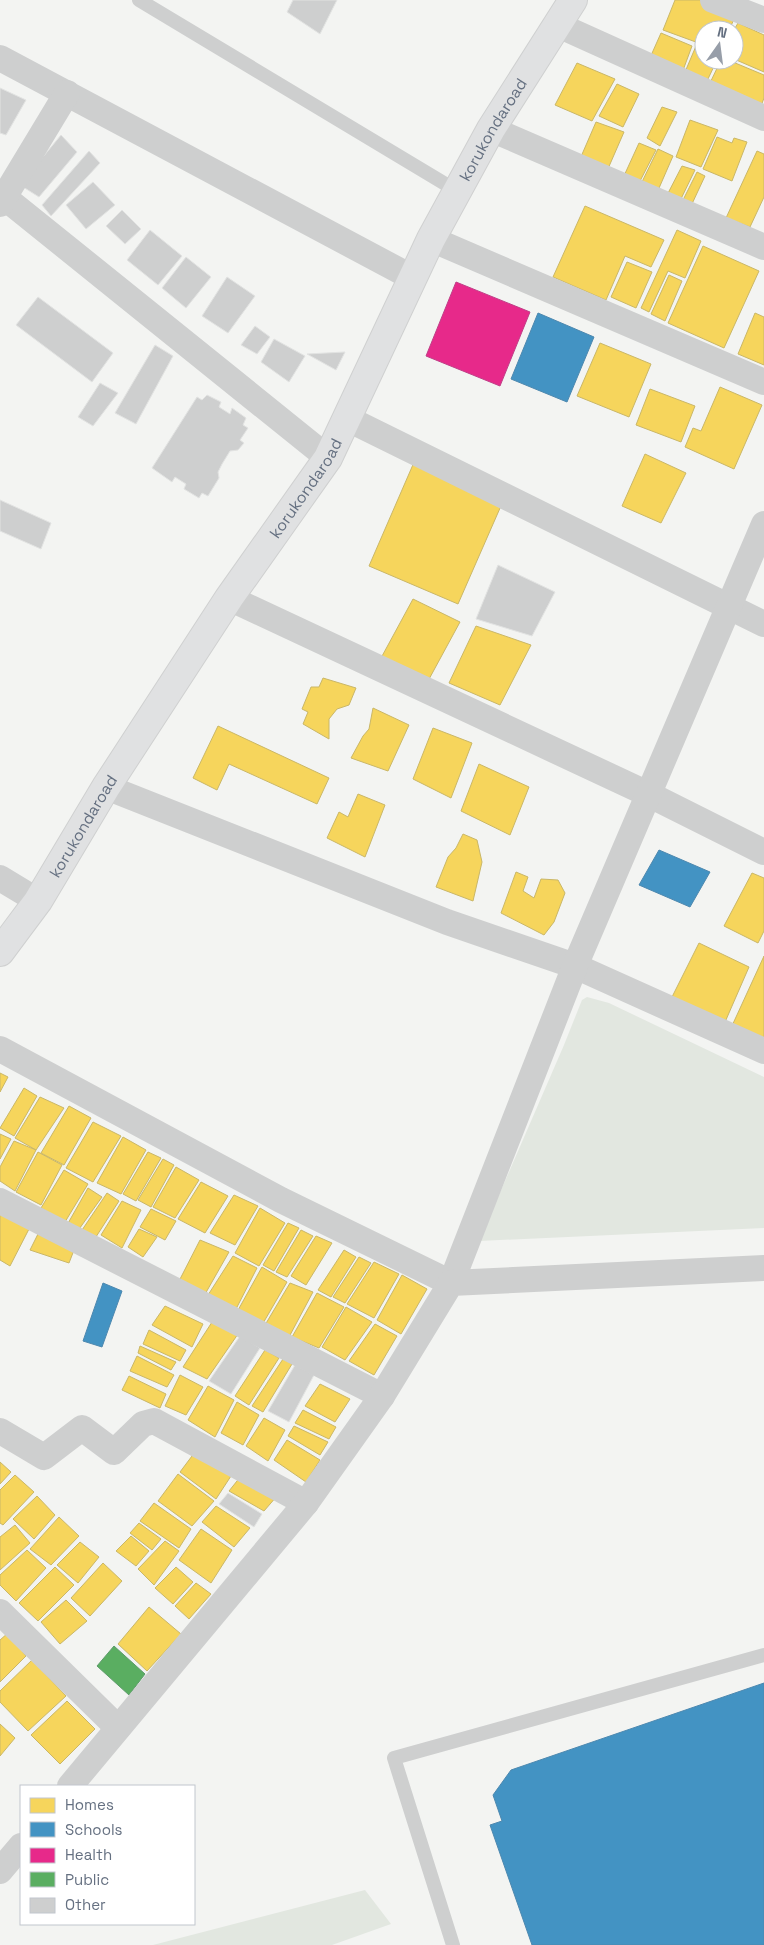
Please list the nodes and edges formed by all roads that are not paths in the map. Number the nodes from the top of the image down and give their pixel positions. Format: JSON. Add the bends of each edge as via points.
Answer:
{"nodes":[{"id":1,"x":573,"y":0,"type":"edge"},
{"id":2,"x":713,"y":0,"type":"edge"},
{"id":3,"x":141,"y":1,"type":"edge"},
{"id":4,"x":764,"y":20,"type":"edge"},
{"id":5,"x":558,"y":25,"type":"junction"},
{"id":6,"x":0,"y":58,"type":"edge"},
{"id":7,"x":67,"y":93,"type":"junction"},
{"id":8,"x":764,"y":118,"type":"edge"},
{"id":9,"x":491,"y":128,"type":"junction"},
{"id":10,"x":457,"y":192,"type":"junction"},
{"id":11,"x":2,"y":200,"type":"edge"},
{"id":12,"x":432,"y":238,"type":"junction"},
{"id":13,"x":764,"y":247,"type":"edge"},
{"id":14,"x":413,"y":278,"type":"junction"},
{"id":15,"x":764,"y":382,"type":"edge"},
{"id":16,"x":348,"y":419,"type":"junction"},
{"id":17,"x":328,"y":458,"type":"junction"},
{"id":18,"x":764,"y":524,"type":"edge"},
{"id":19,"x":229,"y":598,"type":"junction"},
{"id":20,"x":727,"y":608,"type":"junction"},
{"id":21,"x":764,"y":624,"type":"edge"},
{"id":22,"x":106,"y":787,"type":"junction"},
{"id":23,"x":648,"y":794,"type":"junction"},
{"id":24,"x":764,"y":852,"type":"edge"},
{"id":25,"x":0,"y":878,"type":"edge"},
{"id":26,"x":38,"y":901,"type":"junction"},
{"id":27,"x":0,"y":952,"type":"edge"},
{"id":28,"x":575,"y":966,"type":"junction"},
{"id":29,"x":0,"y":1048,"type":"edge"},
{"id":30,"x":764,"y":1051,"type":"edge"},
{"id":31,"x":0,"y":1201,"type":"edge"},
{"id":32,"x":764,"y":1268,"type":"edge"},
{"id":33,"x":451,"y":1283,"type":"junction"},
{"id":34,"x":382,"y":1396,"type":"junction"},
{"id":35,"x":0,"y":1431,"type":"edge"},
{"id":36,"x":306,"y":1502,"type":"junction"},
{"id":37,"x":0,"y":1612,"type":"edge"},
{"id":38,"x":764,"y":1655,"type":"edge"},
{"id":39,"x":118,"y":1728,"type":"junction"},
{"id":40,"x":71,"y":1785,"type":"edge"},
{"id":41,"x":453,"y":1945,"type":"edge"}],
"edges":[{"from":1,"to":5,"type":"main road","name":"korukondaroad"},
{"from":2,"to":4,"type":"street"},
{"from":3,"to":10,"type":"lane"},
{"from":5,"to":8,"type":"street"},
{"from":5,"to":9,"type":"main road","name":"korukondaroad"},
{"from":6,"to":7,"type":"street"},
{"from":7,"to":11,"type":"street"},
{"from":7,"to":14,"type":"street"},
{"from":9,"to":10,"type":"main road","name":"korukondaroad"},
{"from":9,"to":13,"type":"street"},
{"from":10,"to":12,"type":"main road","name":"korukondaroad"},
{"from":11,"to":17,"type":"street"},
{"from":12,"to":14,"type":"main road","name":"korukondaroad"},
{"from":12,"to":15,"type":"street"},
{"from":14,"to":16,"type":"main road","name":"korukondaroad"},
{"from":16,"to":17,"type":"main road","name":"korukondaroad"},
{"from":16,"to":20,"type":"street"},
{"from":17,"to":19,"type":"main road","name":"korukondaroad"},
{"from":18,"to":20,"type":"street"},
{"from":19,"to":22,"type":"main road","name":"korukondaroad"},
{"from":19,"to":23,"type":"street"},
{"from":20,"to":21,"type":"street"},
{"from":20,"to":23,"type":"street"},
{"from":22,"to":26,"type":"main road","name":"korukondaroad"},
{"from":22,"to":28,"type":"street","via":[[447,922]]},
{"from":23,"to":24,"type":"street"},
{"from":23,"to":28,"type":"street"},
{"from":25,"to":26,"type":"street"},
{"from":26,"to":27,"type":"main road","name":"korukondaroad"},
{"from":28,"to":30,"type":"street"},
{"from":28,"to":33,"type":"street"},
{"from":29,"to":33,"type":"street","via":[[281,1200]]},
{"from":31,"to":34,"type":"street"},
{"from":32,"to":33,"type":"street"},
{"from":33,"to":34,"type":"street"},
{"from":34,"to":36,"type":"street"},
{"from":35,"to":36,"type":"street","via":[[44,1458],[82,1428],[114,1452],[143,1424],[154,1420]]},
{"from":36,"to":39,"type":"street"},
{"from":37,"to":39,"type":"street"},
{"from":38,"to":41,"type":"lane","via":[[394,1758]]},
{"from":39,"to":40,"type":"street"}]}
